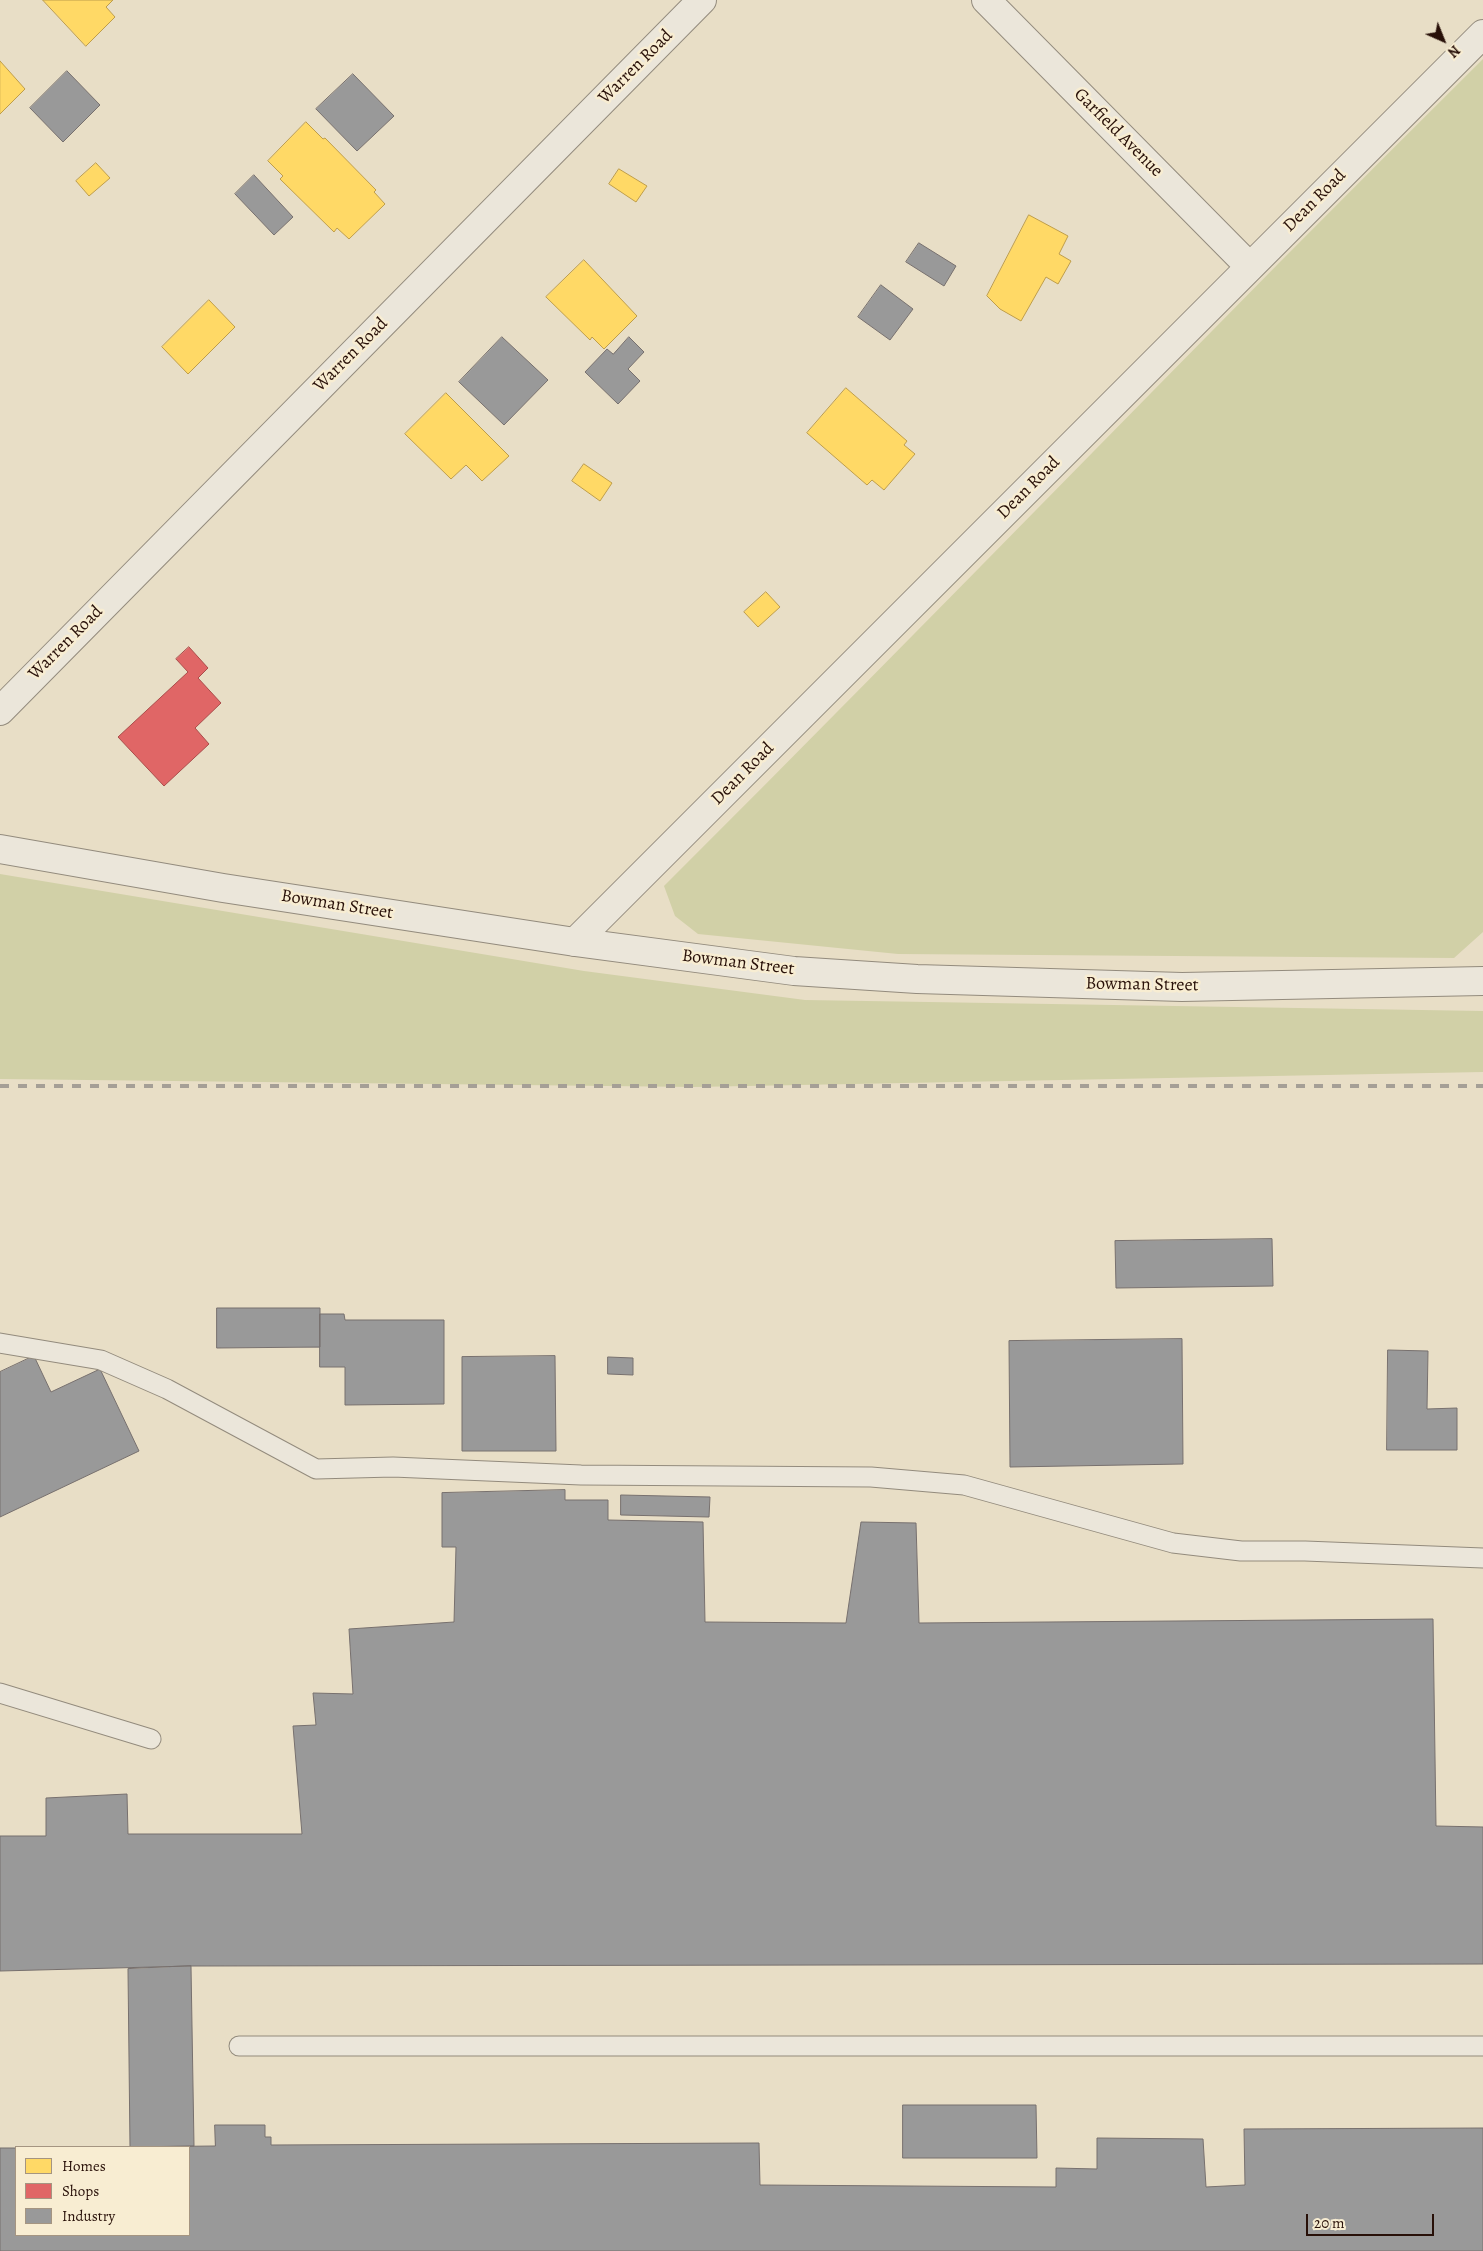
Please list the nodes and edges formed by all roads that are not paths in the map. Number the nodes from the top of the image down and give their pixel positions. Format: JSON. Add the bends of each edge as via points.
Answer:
{"nodes":[{"id":1,"x":702,"y":0,"type":"edge"},
{"id":2,"x":986,"y":0,"type":"edge"},
{"id":3,"x":1483,"y":34,"type":"edge"},
{"id":4,"x":1250,"y":267,"type":"junction"},
{"id":5,"x":0,"y":711,"type":"edge"},
{"id":6,"x":0,"y":849,"type":"edge"},
{"id":7,"x":575,"y":942,"type":"junction"},
{"id":8,"x":1481,"y":980,"type":"edge"},
{"id":9,"x":0,"y":1343,"type":"edge"},
{"id":10,"x":1483,"y":1558,"type":"edge"},
{"id":11,"x":0,"y":1693,"type":"edge"},
{"id":12,"x":151,"y":1739,"type":"dead end"},
{"id":13,"x":239,"y":2046,"type":"dead end"},
{"id":14,"x":1483,"y":2046,"type":"edge"}],
"edges":[{"from":1,"to":5,"type":"street","name":"Warren Road"},
{"from":2,"to":4,"type":"street","name":"Garfield Avenue"},
{"from":3,"to":4,"type":"street","name":"Dean Road"},
{"from":4,"to":7,"type":"street","name":"Dean Road"},
{"from":6,"to":7,"type":"street","name":"Bowman Street","via":[[223,888]]},
{"from":7,"to":8,"type":"street","name":"Bowman Street","via":[[794,971],[917,979],[1182,987]]},
{"from":9,"to":10,"type":"lane","via":[[101,1360],[167,1388],[316,1469],[393,1467],[581,1475],[871,1478],[964,1485],[1173,1543],[1241,1551]]},
{"from":11,"to":12,"type":"lane"},
{"from":13,"to":14,"type":"lane"}]}
